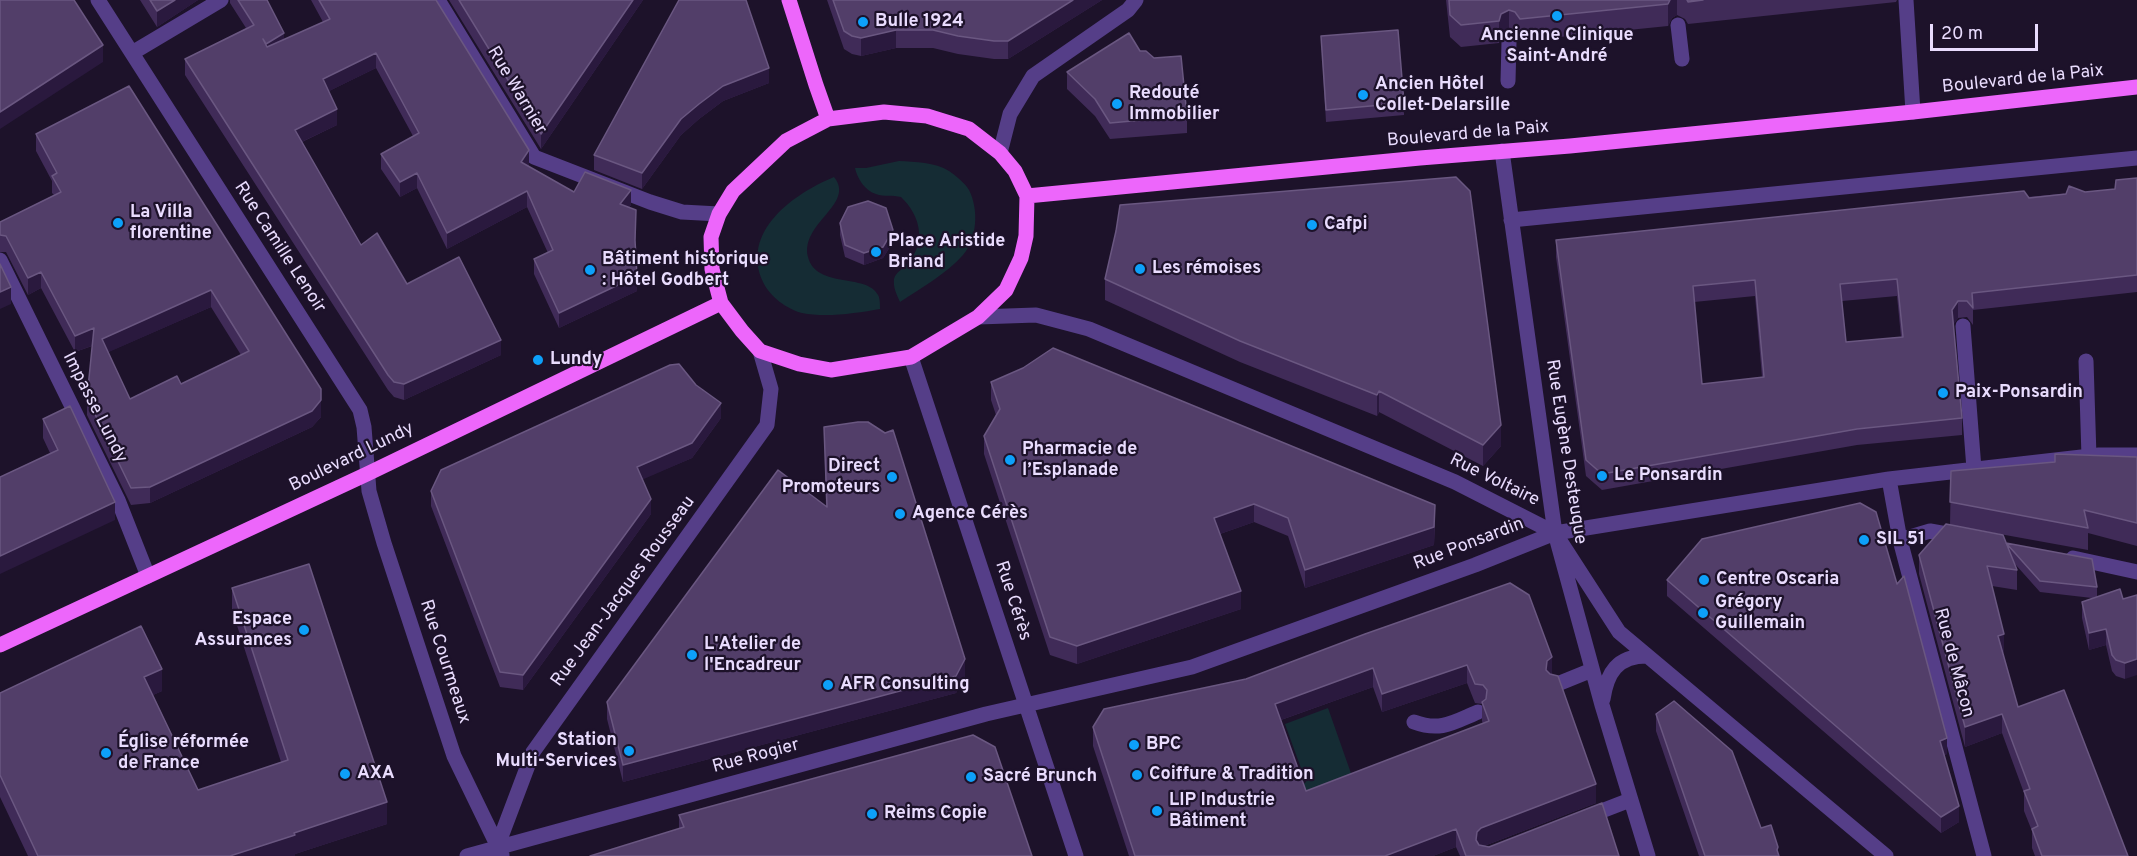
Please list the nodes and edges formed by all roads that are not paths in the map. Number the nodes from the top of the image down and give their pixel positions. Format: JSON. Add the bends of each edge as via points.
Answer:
{"nodes":[{"id":1,"x":98,"y":0,"type":"edge"},
{"id":2,"x":221,"y":0,"type":"edge"},
{"id":3,"x":438,"y":0,"type":"edge"},
{"id":4,"x":789,"y":0,"type":"edge"},
{"id":5,"x":1136,"y":0,"type":"edge"},
{"id":6,"x":1906,"y":0,"type":"edge"},
{"id":7,"x":1678,"y":25,"type":"dead end"},
{"id":8,"x":1509,"y":42,"type":"edge"},
{"id":9,"x":132,"y":53,"type":"junction"},
{"id":10,"x":1682,"y":59,"type":"dead end"},
{"id":11,"x":1508,"y":81,"type":"dead end"},
{"id":12,"x":2137,"y":87,"type":"edge"},
{"id":13,"x":1913,"y":112,"type":"junction"},
{"id":14,"x":828,"y":119,"type":"junction"},
{"id":15,"x":1502,"y":151,"type":"junction"},
{"id":16,"x":1000,"y":153,"type":"junction"},
{"id":17,"x":2137,"y":158,"type":"edge"},
{"id":18,"x":1027,"y":196,"type":"junction"},
{"id":19,"x":719,"y":214,"type":"junction"},
{"id":20,"x":1511,"y":220,"type":"junction"},
{"id":21,"x":0,"y":261,"type":"edge"},
{"id":22,"x":721,"y":303,"type":"junction"},
{"id":23,"x":978,"y":317,"type":"junction"},
{"id":24,"x":1963,"y":326,"type":"edge"},
{"id":25,"x":760,"y":351,"type":"junction"},
{"id":26,"x":911,"y":357,"type":"junction"},
{"id":27,"x":2086,"y":362,"type":"dead end"},
{"id":28,"x":2137,"y":455,"type":"edge"},
{"id":29,"x":2089,"y":457,"type":"junction"},
{"id":30,"x":1974,"y":469,"type":"junction"},
{"id":31,"x":367,"y":474,"type":"junction"},
{"id":32,"x":1889,"y":479,"type":"junction"},
{"id":33,"x":1555,"y":533,"type":"junction"},
{"id":34,"x":1970,"y":538,"type":"edge"},
{"id":35,"x":1900,"y":540,"type":"junction"},
{"id":36,"x":2053,"y":554,"type":"edge"},
{"id":37,"x":2137,"y":572,"type":"edge"},
{"id":38,"x":148,"y":576,"type":"junction"},
{"id":39,"x":0,"y":645,"type":"edge"},
{"id":40,"x":1647,"y":656,"type":"junction"},
{"id":41,"x":1592,"y":670,"type":"junction"},
{"id":42,"x":1555,"y":685,"type":"edge"},
{"id":43,"x":1026,"y":704,"type":"junction"},
{"id":44,"x":1602,"y":705,"type":"junction"},
{"id":45,"x":1478,"y":712,"type":"edge"},
{"id":46,"x":1414,"y":722,"type":"dead end"},
{"id":47,"x":1630,"y":800,"type":"junction"},
{"id":48,"x":1574,"y":822,"type":"edge"},
{"id":49,"x":498,"y":853,"type":"edge"},
{"id":50,"x":467,"y":856,"type":"edge"},
{"id":51,"x":1076,"y":856,"type":"edge"},
{"id":52,"x":1648,"y":856,"type":"edge"},
{"id":53,"x":1886,"y":856,"type":"edge"},
{"id":54,"x":1984,"y":856,"type":"edge"}],
"edges":[{"from":1,"to":9,"type":"street","name":"Rue Camille Lenoir"},
{"from":2,"to":9,"type":"street"},
{"from":3,"to":19,"type":"street","name":"Rue Warnier","via":[[534,157],[682,212]]},
{"from":4,"to":14,"type":"main road"},
{"from":5,"to":16,"type":"street","via":[[1128,10],[1033,76],[1010,114]]},
{"from":6,"to":13,"type":"street"},
{"from":7,"to":10,"type":"street"},
{"from":8,"to":11,"type":"street"},
{"from":9,"to":31,"type":"street","name":"Rue Camille Lenoir","via":[[360,410]]},
{"from":12,"to":13,"type":"main road","name":"Boulevard de la Paix"},
{"from":13,"to":15,"type":"main road","name":"Boulevard de la Paix"},
{"from":14,"to":16,"type":"main road","via":[[884,112],[927,116],[969,129]]},
{"from":14,"to":19,"type":"main road","via":[[786,141],[733,192]]},
{"from":15,"to":18,"type":"main road","name":"Boulevard de la Paix"},
{"from":15,"to":20,"type":"street","name":"Rue Eugène Desteuque"},
{"from":16,"to":18,"type":"main road","via":[[1015,171]]},
{"from":17,"to":20,"type":"street"},
{"from":18,"to":23,"type":"main road","via":[[1021,258],[1006,290]]},
{"from":19,"to":22,"type":"main road","via":[[711,237],[712,269]]},
{"from":20,"to":33,"type":"street","name":"Rue Eugène Desteuque"},
{"from":21,"to":38,"type":"street","name":"Impasse Lundy","via":[[118,500]]},
{"from":22,"to":25,"type":"main road"},
{"from":22,"to":31,"type":"main road","name":"Boulevard Lundy"},
{"from":23,"to":26,"type":"main road"},
{"from":23,"to":33,"type":"street","name":"Rue Voltaire","via":[[1036,315],[1089,329],[1445,478]]},
{"from":24,"to":30,"type":"street"},
{"from":25,"to":26,"type":"main road","via":[[831,370]]},
{"from":25,"to":49,"type":"street","name":"Rue Jean-Jacques Rousseau","via":[[771,389],[766,425],[533,752]]},
{"from":26,"to":43,"type":"street","name":"Rue Cérès"},
{"from":27,"to":29,"type":"street"},
{"from":28,"to":29,"type":"street","name":"Rue Ponsardin"},
{"from":29,"to":30,"type":"street","name":"Rue Ponsardin"},
{"from":30,"to":32,"type":"street","name":"Rue Ponsardin"},
{"from":31,"to":38,"type":"main road","name":"Boulevard Lundy"},
{"from":31,"to":49,"type":"street","name":"Rue Courmeaux","via":[[384,543],[448,739]]},
{"from":32,"to":33,"type":"street","name":"Rue Ponsardin"},
{"from":32,"to":35,"type":"street","name":"Rue de Mâcon"},
{"from":33,"to":40,"type":"street","via":[[1619,632]]},
{"from":33,"to":41,"type":"street","name":"Rue Eugène Desteuque"},
{"from":33,"to":43,"type":"street","name":"Rue Ponsardin","via":[[1192,668]]},
{"from":34,"to":35,"type":"street","via":[[1930,531]]},
{"from":35,"to":54,"type":"street","name":"Rue de Mâcon"},
{"from":36,"to":37,"type":"street"},
{"from":38,"to":39,"type":"main road","name":"Boulevard Lundy"},
{"from":40,"to":44,"type":"street","via":[[1637,656],[1615,667],[1606,681]]},
{"from":40,"to":53,"type":"street"},
{"from":41,"to":42,"type":"street"},
{"from":41,"to":44,"type":"street","name":"Rue Eugène Desteuque"},
{"from":43,"to":49,"type":"street","name":"Rue Rogier","via":[[566,830]]},
{"from":43,"to":51,"type":"street","name":"Rue Cérès"},
{"from":44,"to":47,"type":"street","name":"Rue Eugène Desteuque"},
{"from":45,"to":46,"type":"street","via":[[1430,728]]},
{"from":47,"to":48,"type":"street"},
{"from":47,"to":52,"type":"street","name":"Rue Eugène Desteuque"},
{"from":49,"to":50,"type":"street","name":"Rue Rogier"}]}
